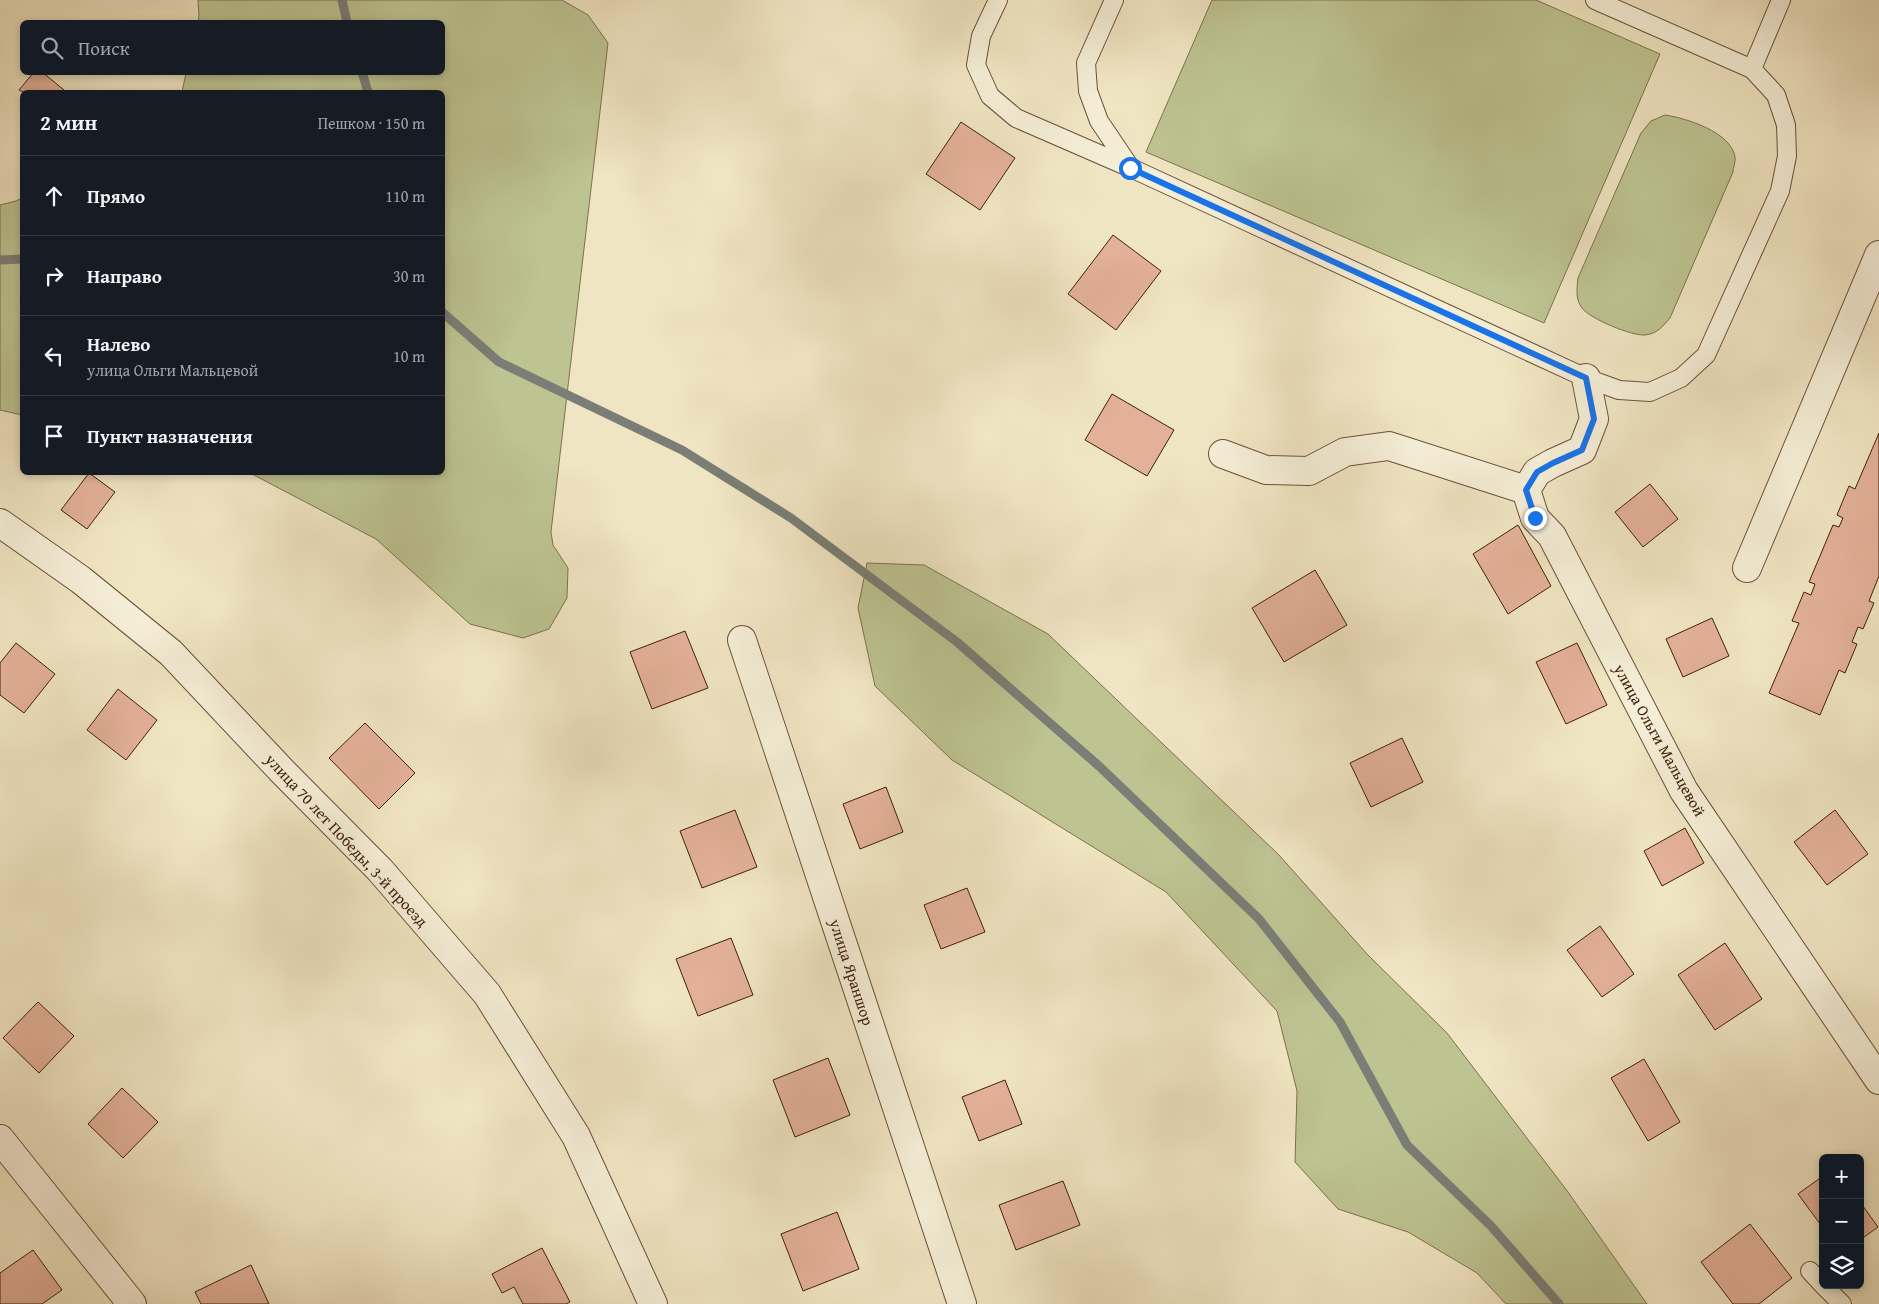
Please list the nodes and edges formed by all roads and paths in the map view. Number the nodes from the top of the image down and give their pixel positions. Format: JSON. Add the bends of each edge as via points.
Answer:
{"nodes":[{"id":1,"x":998,"y":0,"type":"edge"},
{"id":2,"x":1114,"y":0,"type":"edge"},
{"id":3,"x":1596,"y":0,"type":"edge"},
{"id":4,"x":1781,"y":0,"type":"edge"},
{"id":5,"x":1752,"y":69,"type":"junction"},
{"id":6,"x":1130,"y":168,"type":"junction"},
{"id":7,"x":1879,"y":255,"type":"edge"},
{"id":8,"x":1586,"y":378,"type":"junction"},
{"id":9,"x":1223,"y":454,"type":"dead end"},
{"id":10,"x":1526,"y":490,"type":"junction"},
{"id":11,"x":0,"y":523,"type":"edge"},
{"id":12,"x":1747,"y":568,"type":"dead end"},
{"id":13,"x":742,"y":640,"type":"dead end"},
{"id":14,"x":1879,"y":1080,"type":"edge"},
{"id":15,"x":0,"y":1139,"type":"edge"},
{"id":16,"x":1810,"y":1271,"type":"dead end"},
{"id":17,"x":1819,"y":1281,"type":"edge"},
{"id":18,"x":1827,"y":1289,"type":"edge"},
{"id":19,"x":132,"y":1304,"type":"edge"},
{"id":20,"x":653,"y":1304,"type":"edge"},
{"id":21,"x":962,"y":1304,"type":"edge"},
{"id":22,"x":1842,"y":1304,"type":"edge"}],
"edges":[{"from":1,"to":6,"type":"lane","via":[[981,36],[976,65],[990,96],[1016,118]]},
{"from":2,"to":6,"type":"lane","via":[[1086,62],[1088,91],[1099,121]]},
{"from":3,"to":5,"type":"lane"},
{"from":4,"to":5,"type":"lane"},
{"from":5,"to":8,"type":"lane","via":[[1776,96],[1786,125],[1788,156],[1780,191],[1706,355],[1681,378],[1650,392],[1620,390]]},
{"from":6,"to":8,"type":"lane"},
{"from":7,"to":12,"type":"street"},
{"from":8,"to":10,"type":"street","via":[[1594,419],[1582,450],[1537,472]]},
{"from":9,"to":10,"type":"street","via":[[1266,470],[1309,471],[1345,452],[1389,446]]},
{"from":10,"to":14,"type":"street","name":"улица Ольги Мальцевой","via":[[1535,518],[1552,536],[1684,791]]},
{"from":11,"to":20,"type":"street","name":"улица 70 лет Победы, 3-й проезд","via":[[81,580],[170,653],[380,870],[487,994],[576,1136]]},
{"from":13,"to":21,"type":"street","name":"улица Яраншор"},
{"from":15,"to":19,"type":"street"},
{"from":16,"to":17,"type":"lane"},
{"from":18,"to":22,"type":"lane"}]}
